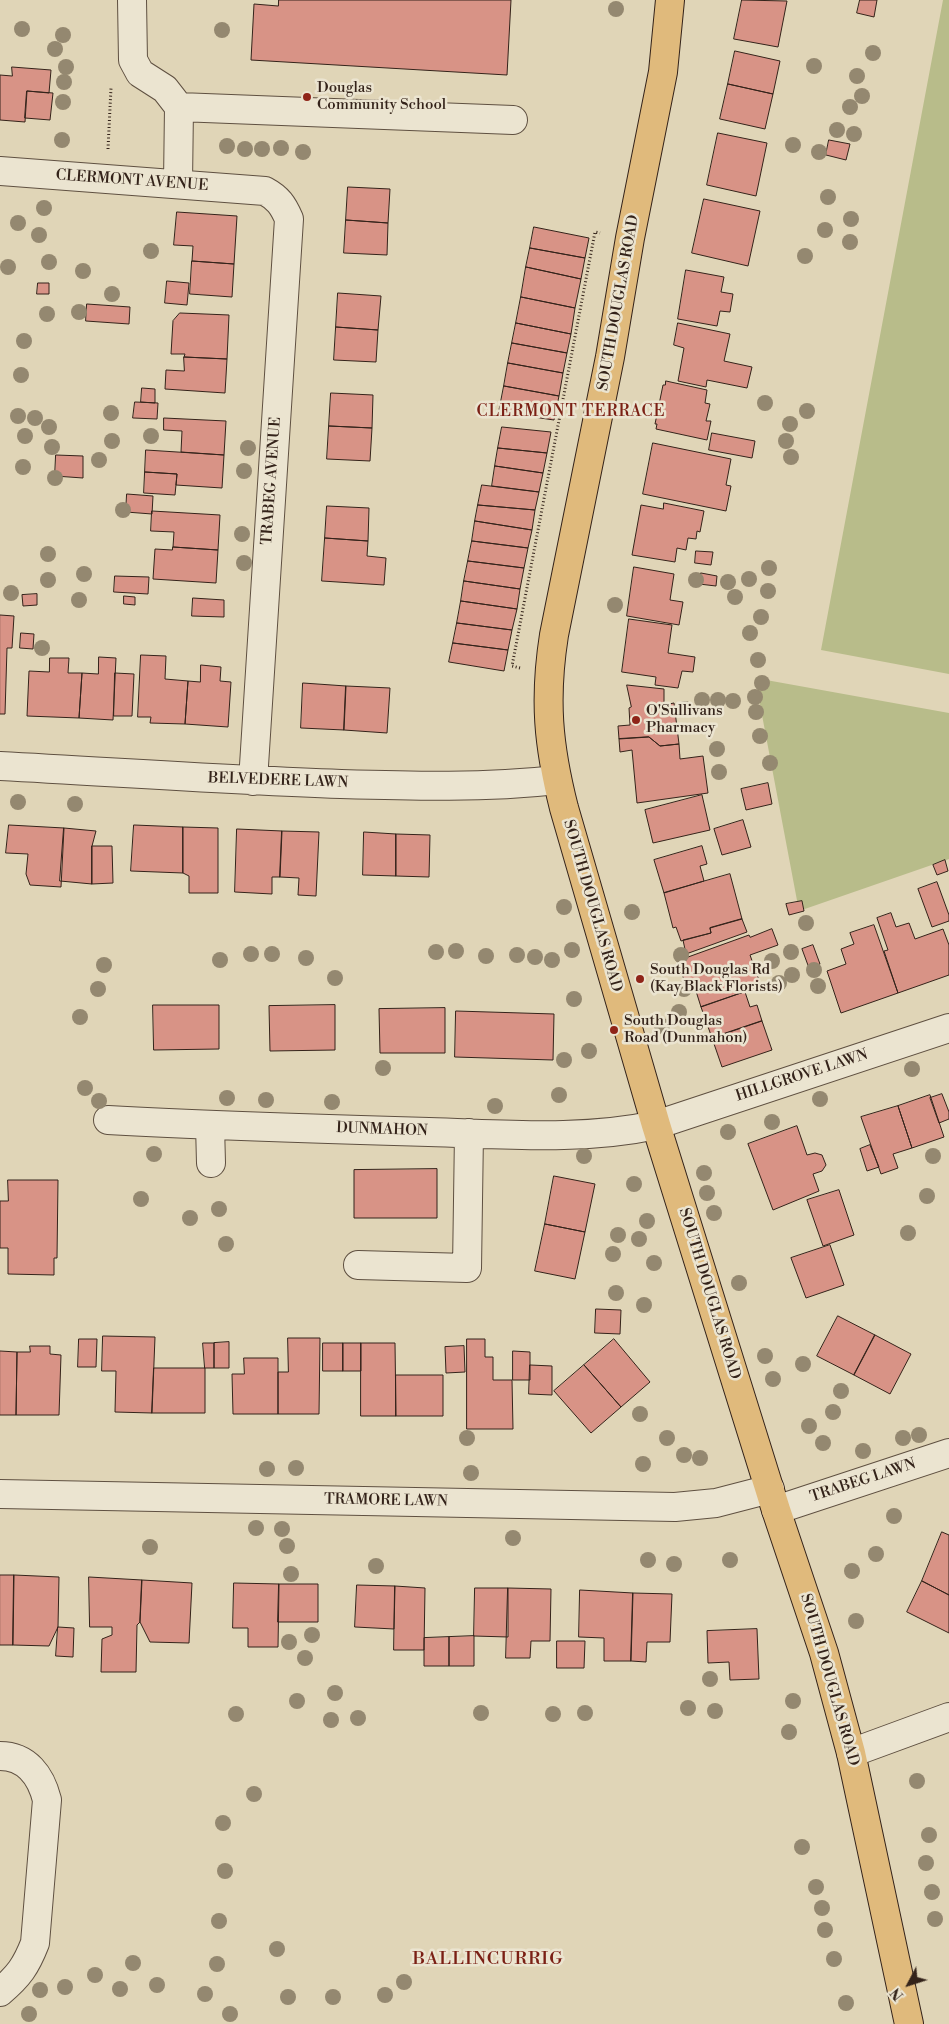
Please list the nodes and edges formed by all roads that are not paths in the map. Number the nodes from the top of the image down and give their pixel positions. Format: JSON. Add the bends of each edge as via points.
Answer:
{"nodes":[{"id":1,"x":132,"y":0,"type":"edge"},
{"id":2,"x":670,"y":0,"type":"edge"},
{"id":3,"x":179,"y":107,"type":"junction"},
{"id":4,"x":513,"y":120,"type":"dead end"},
{"id":5,"x":0,"y":171,"type":"edge"},
{"id":6,"x":178,"y":183,"type":"junction"},
{"id":7,"x":265,"y":191,"type":"joint"},
{"id":8,"x":0,"y":766,"type":"edge"},
{"id":9,"x":557,"y":780,"type":"junction"},
{"id":10,"x":253,"y":781,"type":"junction"},
{"id":11,"x":949,"y":1028,"type":"edge"},
{"id":12,"x":108,"y":1120,"type":"dead end"},
{"id":13,"x":210,"y":1125,"type":"junction"},
{"id":14,"x":656,"y":1125,"type":"junction"},
{"id":15,"x":469,"y":1133,"type":"junction"},
{"id":16,"x":211,"y":1163,"type":"dead end"},
{"id":17,"x":358,"y":1265,"type":"dead end"},
{"id":18,"x":949,"y":1452,"type":"edge"},
{"id":19,"x":0,"y":1494,"type":"edge"},
{"id":20,"x":773,"y":1500,"type":"junction"},
{"id":21,"x":949,"y":1718,"type":"edge"},
{"id":22,"x":851,"y":1753,"type":"junction"},
{"id":23,"x":0,"y":1756,"type":"edge"},
{"id":24,"x":0,"y":1992,"type":"edge"},
{"id":25,"x":909,"y":2024,"type":"edge"}],
"edges":[{"from":1,"to":3,"type":"street","via":[[133,60],[140,72],[165,89]]},
{"from":2,"to":9,"type":"main road","name":"SOUTH DOUGLAS ROAD","via":[[663,72],[551,654],[548,719]]},
{"from":3,"to":4,"type":"street"},
{"from":3,"to":6,"type":"street"},
{"from":5,"to":6,"type":"street","name":"CLERMONT AVENUE"},
{"from":6,"to":7,"type":"street","name":"CLERMONT AVENUE"},
{"from":7,"to":10,"type":"street","name":"TRABEG AVENUE","via":[[276,197],[289,219]]},
{"from":8,"to":10,"type":"street","name":"BELVEDERE LAWN"},
{"from":9,"to":10,"type":"street","name":"BELVEDERE LAWN","via":[[418,786]]},
{"from":9,"to":14,"type":"main road","name":"SOUTH DOUGLAS ROAD"},
{"from":11,"to":14,"type":"street","name":"HILLGROVE LAWN"},
{"from":12,"to":13,"type":"street","name":"DUNMAHON"},
{"from":13,"to":15,"type":"street","name":"DUNMAHON"},
{"from":13,"to":16,"type":"street"},
{"from":14,"to":15,"type":"street","name":"DUNMAHON","via":[[571,1136]]},
{"from":14,"to":20,"type":"main road","name":"SOUTH DOUGLAS ROAD"},
{"from":15,"to":17,"type":"street","via":[[467,1268]]},
{"from":18,"to":20,"type":"street","name":"TRABEG LAWN"},
{"from":19,"to":20,"type":"street","name":"TRAMORE LAWN","via":[[675,1507]]},
{"from":20,"to":22,"type":"main road","name":"SOUTH DOUGLAS ROAD","via":[[824,1653]]},
{"from":21,"to":22,"type":"street"},
{"from":22,"to":25,"type":"main road","name":"SOUTH DOUGLAS ROAD"},
{"from":23,"to":24,"type":"street","via":[[25,1762],[43,1785],[47,1800],[35,1943],[26,1965]]}]}
